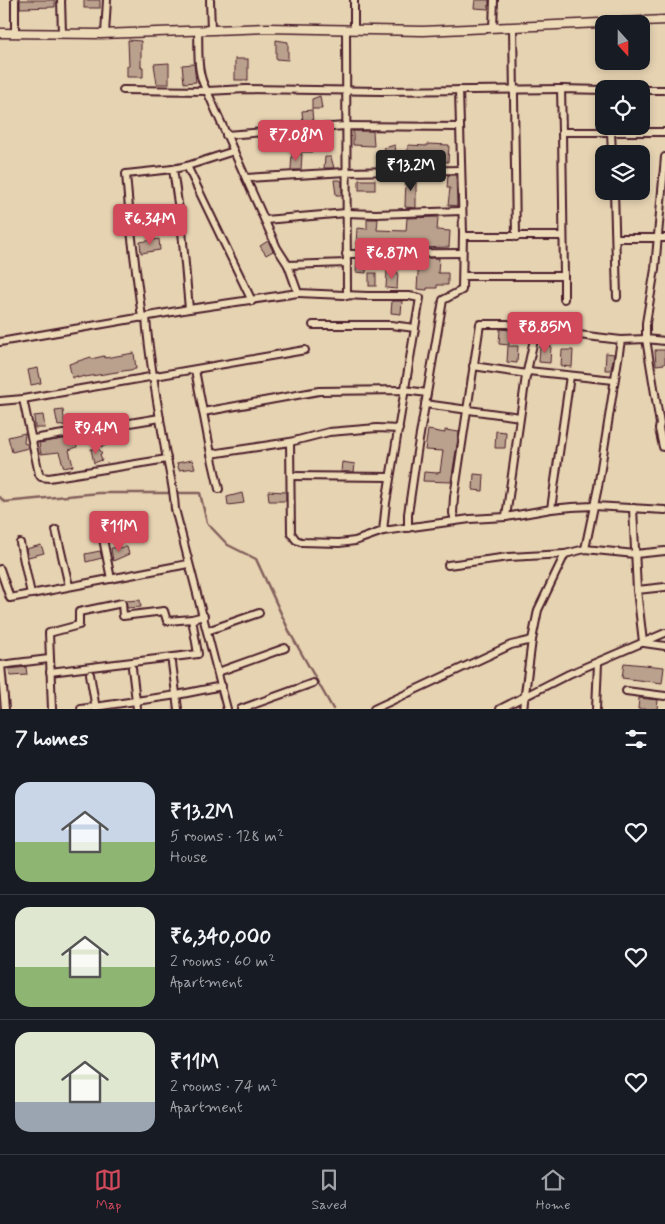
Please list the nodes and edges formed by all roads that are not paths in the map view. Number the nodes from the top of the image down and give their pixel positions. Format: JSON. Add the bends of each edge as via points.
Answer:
{"nodes":[{"id":1,"x":15,"y":0,"type":"edge"},
{"id":2,"x":61,"y":0,"type":"edge"},
{"id":3,"x":106,"y":0,"type":"edge"},
{"id":4,"x":210,"y":0,"type":"edge"},
{"id":5,"x":354,"y":0,"type":"edge"},
{"id":6,"x":494,"y":0,"type":"edge"},
{"id":7,"x":665,"y":20,"type":"edge"},
{"id":8,"x":513,"y":27,"type":"junction"},
{"id":9,"x":493,"y":28,"type":"junction"},
{"id":10,"x":211,"y":30,"type":"junction"},
{"id":11,"x":346,"y":30,"type":"junction"},
{"id":12,"x":354,"y":30,"type":"junction"},
{"id":13,"x":198,"y":31,"type":"junction"},
{"id":14,"x":15,"y":32,"type":"junction"},
{"id":15,"x":0,"y":33,"type":"edge"},
{"id":16,"x":62,"y":33,"type":"junction"},
{"id":17,"x":105,"y":34,"type":"junction"},
{"id":18,"x":561,"y":89,"type":"junction"},
{"id":19,"x":123,"y":90,"type":"dead end"},
{"id":20,"x":458,"y":90,"type":"junction"},
{"id":21,"x":595,"y":90,"type":"edge"},
{"id":22,"x":650,"y":90,"type":"edge"},
{"id":23,"x":665,"y":90,"type":"edge"},
{"id":24,"x":207,"y":91,"type":"junction"},
{"id":25,"x":345,"y":91,"type":"junction"},
{"id":26,"x":514,"y":91,"type":"junction"},
{"id":27,"x":345,"y":126,"type":"junction"},
{"id":28,"x":460,"y":127,"type":"junction"},
{"id":29,"x":562,"y":132,"type":"junction"},
{"id":30,"x":595,"y":132,"type":"edge"},
{"id":31,"x":650,"y":132,"type":"edge"},
{"id":32,"x":665,"y":132,"type":"edge"},
{"id":33,"x":226,"y":135,"type":"junction"},
{"id":34,"x":234,"y":151,"type":"junction"},
{"id":35,"x":665,"y":157,"type":"edge"},
{"id":36,"x":187,"y":166,"type":"junction"},
{"id":37,"x":173,"y":169,"type":"junction"},
{"id":38,"x":460,"y":170,"type":"junction"},
{"id":39,"x":346,"y":172,"type":"junction"},
{"id":40,"x":246,"y":178,"type":"junction"},
{"id":41,"x":614,"y":200,"type":"edge"},
{"id":42,"x":461,"y":210,"type":"junction"},
{"id":43,"x":346,"y":213,"type":"junction"},
{"id":44,"x":265,"y":220,"type":"junction"},
{"id":45,"x":463,"y":234,"type":"junction"},
{"id":46,"x":516,"y":236,"type":"junction"},
{"id":47,"x":563,"y":236,"type":"junction"},
{"id":48,"x":616,"y":238,"type":"junction"},
{"id":49,"x":661,"y":238,"type":"edge"},
{"id":50,"x":462,"y":253,"type":"junction"},
{"id":51,"x":346,"y":254,"type":"junction"},
{"id":52,"x":346,"y":263,"type":"junction"},
{"id":53,"x":288,"y":265,"type":"junction"},
{"id":54,"x":463,"y":276,"type":"junction"},
{"id":55,"x":564,"y":276,"type":"junction"},
{"id":56,"x":298,"y":293,"type":"junction"},
{"id":57,"x":347,"y":296,"type":"junction"},
{"id":58,"x":617,"y":297,"type":"dead end"},
{"id":59,"x":564,"y":299,"type":"dead end"},
{"id":60,"x":252,"y":300,"type":"junction"},
{"id":61,"x":189,"y":309,"type":"junction"},
{"id":62,"x":144,"y":317,"type":"junction"},
{"id":63,"x":313,"y":325,"type":"dead end"},
{"id":64,"x":415,"y":328,"type":"junction"},
{"id":65,"x":536,"y":330,"type":"junction"},
{"id":66,"x":646,"y":338,"type":"junction"},
{"id":67,"x":621,"y":340,"type":"junction"},
{"id":68,"x":665,"y":341,"type":"edge"},
{"id":69,"x":0,"y":342,"type":"edge"},
{"id":70,"x":305,"y":350,"type":"dead end"},
{"id":71,"x":473,"y":366,"type":"junction"},
{"id":72,"x":195,"y":370,"type":"junction"},
{"id":73,"x":527,"y":373,"type":"junction"},
{"id":74,"x":153,"y":376,"type":"junction"},
{"id":75,"x":570,"y":376,"type":"junction"},
{"id":76,"x":614,"y":380,"type":"junction"},
{"id":77,"x":404,"y":390,"type":"junction"},
{"id":78,"x":428,"y":392,"type":"junction"},
{"id":79,"x":23,"y":399,"type":"junction"},
{"id":80,"x":0,"y":401,"type":"edge"},
{"id":81,"x":425,"y":404,"type":"junction"},
{"id":82,"x":466,"y":410,"type":"junction"},
{"id":83,"x":203,"y":412,"type":"junction"},
{"id":84,"x":520,"y":417,"type":"junction"},
{"id":85,"x":160,"y":418,"type":"junction"},
{"id":86,"x":398,"y":430,"type":"junction"},
{"id":87,"x":33,"y":438,"type":"junction"},
{"id":88,"x":290,"y":442,"type":"junction"},
{"id":89,"x":665,"y":447,"type":"edge"},
{"id":90,"x":211,"y":454,"type":"junction"},
{"id":91,"x":167,"y":459,"type":"junction"},
{"id":92,"x":291,"y":476,"type":"junction"},
{"id":93,"x":390,"y":477,"type":"junction"},
{"id":94,"x":219,"y":489,"type":"dead end"},
{"id":95,"x":594,"y":506,"type":"junction"},
{"id":96,"x":633,"y":508,"type":"junction"},
{"id":97,"x":551,"y":509,"type":"junction"},
{"id":98,"x":665,"y":510,"type":"edge"},
{"id":99,"x":506,"y":517,"type":"junction"},
{"id":100,"x":455,"y":521,"type":"junction"},
{"id":101,"x":408,"y":528,"type":"junction"},
{"id":102,"x":101,"y":529,"type":"dead end"},
{"id":103,"x":56,"y":530,"type":"dead end"},
{"id":104,"x":383,"y":531,"type":"junction"},
{"id":105,"x":20,"y":543,"type":"dead end"},
{"id":106,"x":586,"y":550,"type":"junction"},
{"id":107,"x":665,"y":551,"type":"edge"},
{"id":108,"x":565,"y":554,"type":"junction"},
{"id":109,"x":635,"y":554,"type":"junction"},
{"id":110,"x":188,"y":564,"type":"junction"},
{"id":111,"x":448,"y":565,"type":"dead end"},
{"id":112,"x":0,"y":569,"type":"edge"},
{"id":113,"x":111,"y":579,"type":"junction"},
{"id":114,"x":70,"y":586,"type":"junction"},
{"id":115,"x":665,"y":587,"type":"edge"},
{"id":116,"x":637,"y":590,"type":"junction"},
{"id":117,"x":31,"y":594,"type":"junction"},
{"id":118,"x":259,"y":613,"type":"dead end"},
{"id":119,"x":204,"y":616,"type":"junction"},
{"id":120,"x":192,"y":619,"type":"junction"},
{"id":121,"x":208,"y":632,"type":"junction"},
{"id":122,"x":665,"y":633,"type":"edge"},
{"id":123,"x":532,"y":640,"type":"junction"},
{"id":124,"x":643,"y":642,"type":"junction"},
{"id":125,"x":665,"y":646,"type":"edge"},
{"id":126,"x":285,"y":648,"type":"dead end"},
{"id":127,"x":49,"y":659,"type":"junction"},
{"id":128,"x":172,"y":663,"type":"dead end"},
{"id":129,"x":598,"y":663,"type":"junction"},
{"id":130,"x":1,"y":665,"type":"edge"},
{"id":131,"x":132,"y":668,"type":"dead end"},
{"id":132,"x":50,"y":672,"type":"junction"},
{"id":133,"x":218,"y":672,"type":"junction"},
{"id":134,"x":90,"y":674,"type":"dead end"},
{"id":135,"x":313,"y":683,"type":"dead end"},
{"id":136,"x":222,"y":686,"type":"junction"},
{"id":137,"x":626,"y":691,"type":"dead end"},
{"id":138,"x":177,"y":695,"type":"junction"},
{"id":139,"x":665,"y":696,"type":"edge"},
{"id":140,"x":524,"y":698,"type":"junction"},
{"id":141,"x":136,"y":701,"type":"junction"},
{"id":142,"x":95,"y":708,"type":"edge"},
{"id":143,"x":5,"y":709,"type":"edge"},
{"id":144,"x":52,"y":709,"type":"edge"},
{"id":145,"x":81,"y":709,"type":"edge"},
{"id":146,"x":137,"y":709,"type":"edge"},
{"id":147,"x":178,"y":709,"type":"edge"},
{"id":148,"x":227,"y":709,"type":"edge"},
{"id":149,"x":241,"y":709,"type":"edge"},
{"id":150,"x":374,"y":709,"type":"edge"},
{"id":151,"x":500,"y":709,"type":"edge"},
{"id":152,"x":523,"y":709,"type":"edge"},
{"id":153,"x":596,"y":709,"type":"edge"}],
"edges":[{"from":1,"to":14,"type":"street"},
{"from":2,"to":16,"type":"street"},
{"from":3,"to":17,"type":"street"},
{"from":4,"to":10,"type":"street"},
{"from":5,"to":12,"type":"street"},
{"from":6,"to":9,"type":"street"},
{"from":7,"to":8,"type":"street"},
{"from":8,"to":9,"type":"street"},
{"from":8,"to":26,"type":"street"},
{"from":9,"to":12,"type":"street"},
{"from":10,"to":11,"type":"street"},
{"from":10,"to":13,"type":"street"},
{"from":11,"to":12,"type":"street"},
{"from":11,"to":25,"type":"street"},
{"from":13,"to":17,"type":"street"},
{"from":13,"to":24,"type":"street","via":[[199,73]]},
{"from":14,"to":15,"type":"street"},
{"from":14,"to":16,"type":"street"},
{"from":16,"to":17,"type":"street"},
{"from":18,"to":21,"type":"street"},
{"from":18,"to":26,"type":"street"},
{"from":18,"to":29,"type":"street"},
{"from":19,"to":24,"type":"street"},
{"from":20,"to":25,"type":"street"},
{"from":20,"to":26,"type":"street"},
{"from":20,"to":28,"type":"street"},
{"from":22,"to":23,"type":"street"},
{"from":24,"to":25,"type":"street"},
{"from":24,"to":33,"type":"street"},
{"from":25,"to":27,"type":"street"},
{"from":26,"to":46,"type":"street"},
{"from":27,"to":28,"type":"street"},
{"from":27,"to":33,"type":"street"},
{"from":27,"to":39,"type":"street"},
{"from":28,"to":38,"type":"street"},
{"from":29,"to":30,"type":"street"},
{"from":29,"to":47,"type":"street"},
{"from":31,"to":32,"type":"street"},
{"from":33,"to":34,"type":"street"},
{"from":34,"to":36,"type":"street"},
{"from":34,"to":40,"type":"street"},
{"from":35,"to":49,"type":"street"},
{"from":36,"to":37,"type":"street"},
{"from":36,"to":60,"type":"street"},
{"from":37,"to":61,"type":"street"},
{"from":37,"to":62,"type":"street","via":[[126,174]]},
{"from":38,"to":39,"type":"street"},
{"from":38,"to":42,"type":"street"},
{"from":39,"to":40,"type":"street"},
{"from":39,"to":43,"type":"street"},
{"from":40,"to":44,"type":"street"},
{"from":41,"to":48,"type":"street"},
{"from":42,"to":43,"type":"street"},
{"from":42,"to":45,"type":"street"},
{"from":43,"to":44,"type":"street"},
{"from":43,"to":51,"type":"street"},
{"from":44,"to":53,"type":"street"},
{"from":45,"to":46,"type":"street"},
{"from":45,"to":50,"type":"street"},
{"from":46,"to":47,"type":"street"},
{"from":47,"to":55,"type":"street"},
{"from":48,"to":49,"type":"street"},
{"from":48,"to":58,"type":"street"},
{"from":49,"to":66,"type":"street"},
{"from":50,"to":51,"type":"street"},
{"from":50,"to":54,"type":"street"},
{"from":51,"to":52,"type":"street"},
{"from":52,"to":53,"type":"street"},
{"from":52,"to":57,"type":"street"},
{"from":53,"to":56,"type":"street"},
{"from":54,"to":55,"type":"street"},
{"from":54,"to":78,"type":"street","via":[[462,290],[444,300]]},
{"from":55,"to":59,"type":"street"},
{"from":56,"to":57,"type":"street"},
{"from":56,"to":60,"type":"street"},
{"from":57,"to":64,"type":"street","via":[[420,298]]},
{"from":60,"to":61,"type":"street"},
{"from":61,"to":62,"type":"street"},
{"from":62,"to":69,"type":"street"},
{"from":62,"to":74,"type":"street"},
{"from":63,"to":64,"type":"street"},
{"from":64,"to":77,"type":"street"},
{"from":65,"to":67,"type":"street"},
{"from":65,"to":71,"type":"street","via":[[506,324],[480,324]]},
{"from":65,"to":73,"type":"street"},
{"from":66,"to":67,"type":"street"},
{"from":66,"to":68,"type":"street"},
{"from":66,"to":89,"type":"street","via":[[659,429]]},
{"from":67,"to":76,"type":"street"},
{"from":70,"to":72,"type":"street"},
{"from":71,"to":73,"type":"street"},
{"from":71,"to":82,"type":"street"},
{"from":72,"to":74,"type":"street"},
{"from":72,"to":83,"type":"street"},
{"from":73,"to":75,"type":"street"},
{"from":73,"to":84,"type":"street"},
{"from":74,"to":79,"type":"street"},
{"from":74,"to":85,"type":"street"},
{"from":75,"to":76,"type":"street"},
{"from":75,"to":97,"type":"street"},
{"from":76,"to":95,"type":"street"},
{"from":77,"to":78,"type":"street"},
{"from":77,"to":83,"type":"street","via":[[319,391]]},
{"from":77,"to":86,"type":"street"},
{"from":78,"to":81,"type":"street"},
{"from":79,"to":80,"type":"street"},
{"from":79,"to":87,"type":"street"},
{"from":81,"to":82,"type":"street"},
{"from":81,"to":101,"type":"street"},
{"from":82,"to":84,"type":"street"},
{"from":82,"to":100,"type":"street","via":[[453,513]]},
{"from":83,"to":90,"type":"street"},
{"from":84,"to":99,"type":"street"},
{"from":85,"to":87,"type":"street"},
{"from":85,"to":91,"type":"street"},
{"from":86,"to":88,"type":"street","via":[[377,428],[329,432]]},
{"from":86,"to":93,"type":"street"},
{"from":87,"to":91,"type":"street","via":[[38,474],[44,478]]},
{"from":88,"to":90,"type":"street"},
{"from":88,"to":92,"type":"street"},
{"from":90,"to":94,"type":"street"},
{"from":91,"to":110,"type":"street","via":[[173,482],[174,510]]},
{"from":92,"to":93,"type":"street"},
{"from":92,"to":104,"type":"street","via":[[291,533],[296,540],[339,543]]},
{"from":93,"to":104,"type":"street"},
{"from":95,"to":96,"type":"street"},
{"from":95,"to":97,"type":"street"},
{"from":95,"to":106,"type":"street"},
{"from":96,"to":98,"type":"street"},
{"from":96,"to":109,"type":"street"},
{"from":97,"to":99,"type":"street"},
{"from":99,"to":100,"type":"street"},
{"from":100,"to":101,"type":"street"},
{"from":101,"to":104,"type":"street"},
{"from":102,"to":113,"type":"street"},
{"from":103,"to":114,"type":"street"},
{"from":105,"to":117,"type":"street"},
{"from":106,"to":108,"type":"street"},
{"from":106,"to":109,"type":"street"},
{"from":107,"to":109,"type":"street"},
{"from":108,"to":111,"type":"street"},
{"from":108,"to":123,"type":"street","via":[[538,610]]},
{"from":109,"to":116,"type":"street"},
{"from":110,"to":113,"type":"street"},
{"from":110,"to":119,"type":"street"},
{"from":112,"to":117,"type":"street","via":[[10,598]]},
{"from":113,"to":114,"type":"street"},
{"from":114,"to":117,"type":"street"},
{"from":115,"to":116,"type":"street"},
{"from":116,"to":124,"type":"street"},
{"from":118,"to":121,"type":"street"},
{"from":119,"to":120,"type":"street"},
{"from":119,"to":121,"type":"street"},
{"from":120,"to":127,"type":"street","via":[[167,621],[164,611],[123,616],[122,604],[79,612],[79,625],[49,633]]},
{"from":120,"to":132,"type":"street","via":[[198,654]]},
{"from":121,"to":133,"type":"street"},
{"from":122,"to":124,"type":"street"},
{"from":123,"to":140,"type":"street"},
{"from":123,"to":150,"type":"street","via":[[511,645]]},
{"from":124,"to":125,"type":"street"},
{"from":124,"to":129,"type":"street"},
{"from":126,"to":133,"type":"street"},
{"from":127,"to":130,"type":"street"},
{"from":127,"to":132,"type":"street"},
{"from":128,"to":138,"type":"street"},
{"from":129,"to":140,"type":"street"},
{"from":129,"to":153,"type":"street"},
{"from":130,"to":143,"type":"street"},
{"from":131,"to":141,"type":"street"},
{"from":132,"to":144,"type":"street"},
{"from":133,"to":136,"type":"street"},
{"from":134,"to":142,"type":"street"},
{"from":135,"to":149,"type":"street"},
{"from":136,"to":138,"type":"street"},
{"from":136,"to":148,"type":"street"},
{"from":137,"to":139,"type":"street"},
{"from":138,"to":141,"type":"street"},
{"from":138,"to":147,"type":"street"},
{"from":140,"to":151,"type":"street"},
{"from":140,"to":152,"type":"street"},
{"from":141,"to":142,"type":"street"},
{"from":141,"to":146,"type":"street"},
{"from":142,"to":145,"type":"street"}]}
